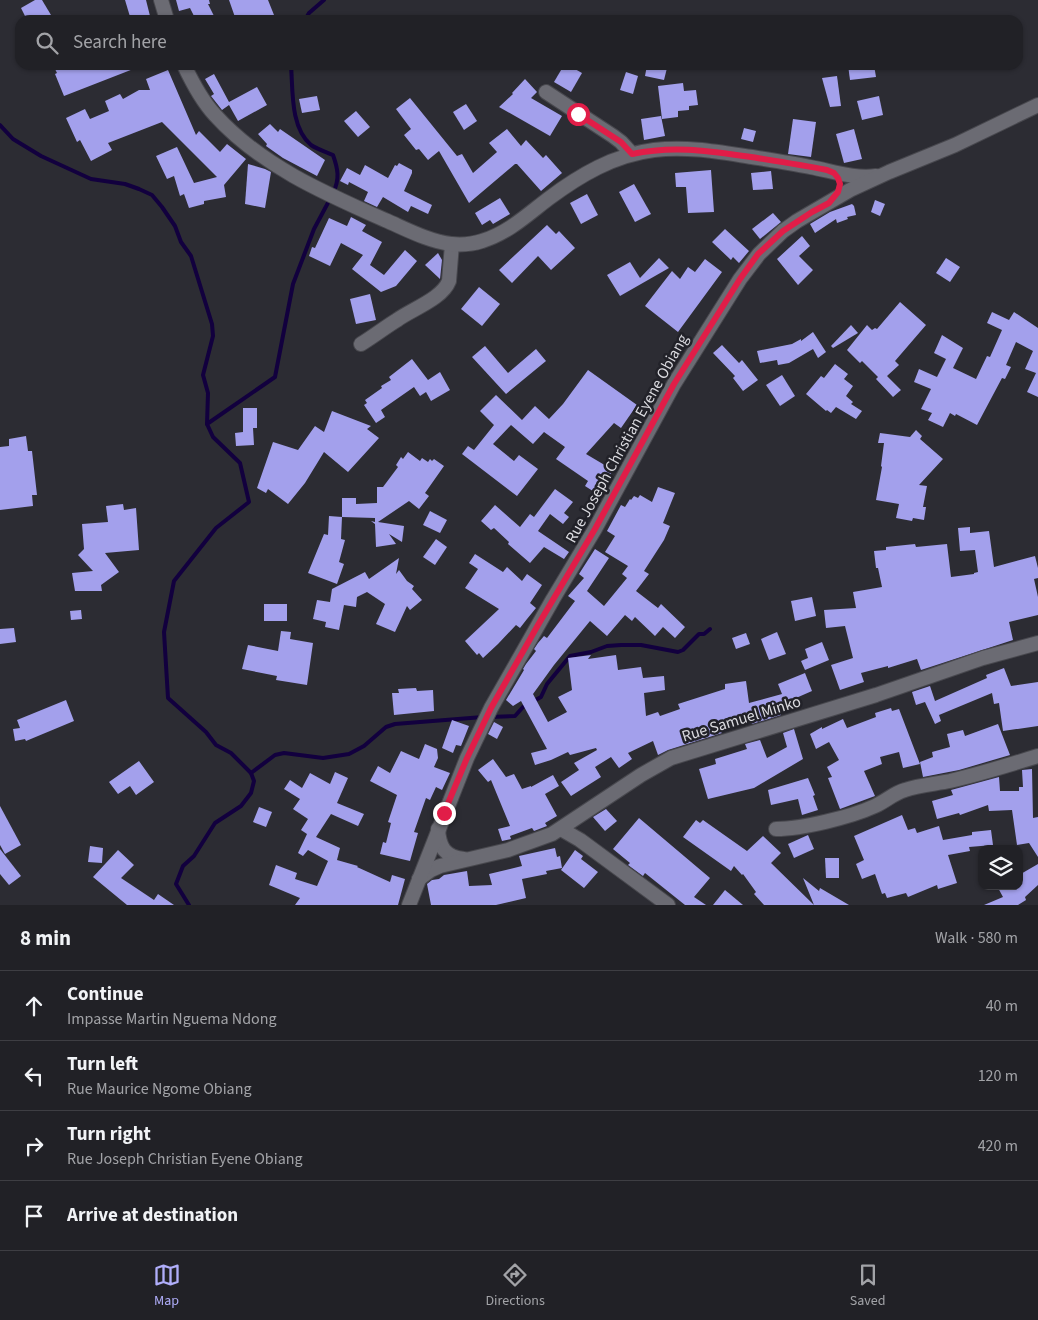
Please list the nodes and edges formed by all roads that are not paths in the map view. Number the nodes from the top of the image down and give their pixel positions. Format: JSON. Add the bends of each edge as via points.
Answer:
{"nodes":[{"id":1,"x":161,"y":0,"type":"edge"},
{"id":2,"x":166,"y":15,"type":"edge"},
{"id":3,"x":187,"y":70,"type":"edge"},
{"id":4,"x":546,"y":92,"type":"dead end"},
{"id":5,"x":1038,"y":105,"type":"edge"},
{"id":6,"x":632,"y":154,"type":"junction"},
{"id":7,"x":827,"y":170,"type":"junction"},
{"id":8,"x":882,"y":175,"type":"junction"},
{"id":9,"x":829,"y":203,"type":"junction"},
{"id":10,"x":452,"y":244,"type":"junction"},
{"id":11,"x":361,"y":344,"type":"dead end"},
{"id":12,"x":1038,"y":643,"type":"edge"},
{"id":13,"x":1038,"y":756,"type":"edge"},
{"id":14,"x":438,"y":828,"type":"junction"},
{"id":15,"x":561,"y":829,"type":"junction"},
{"id":16,"x":776,"y":829,"type":"dead end"},
{"id":17,"x":470,"y":859,"type":"junction"},
{"id":18,"x":418,"y":879,"type":"junction"},
{"id":19,"x":409,"y":905,"type":"edge"},
{"id":20,"x":668,"y":905,"type":"edge"}],
"edges":[{"from":1,"to":2,"type":"street"},
{"from":3,"to":10,"type":"street","via":[[214,114],[272,162],[340,200],[436,241]]},
{"from":4,"to":6,"type":"street","via":[[613,136]]},
{"from":5,"to":8,"type":"street","name":"Rue Joseph Christian Eyene Obiang","via":[[955,145]]},
{"from":6,"to":7,"type":"street","via":[[700,149]]},
{"from":6,"to":10,"type":"street","via":[[582,175],[509,229],[481,241]]},
{"from":7,"to":8,"type":"street","via":[[853,176]]},
{"from":7,"to":9,"type":"street","via":[[834,173],[840,184]]},
{"from":8,"to":9,"type":"street","name":"Rue Joseph Christian Eyene Obiang"},
{"from":9,"to":14,"type":"street","name":"Rue Joseph Christian Eyene Obiang","via":[[783,231],[758,254],[674,384],[595,529],[491,708]]},
{"from":10,"to":11,"type":"street","via":[[447,286],[421,307],[395,320]]},
{"from":12,"to":15,"type":"street","name":"Rue Samuel Minko","via":[[671,758]]},
{"from":13,"to":16,"type":"street","via":[[897,792],[873,807],[847,815],[801,827]]},
{"from":14,"to":17,"type":"street","via":[[443,850],[450,856]]},
{"from":14,"to":18,"type":"street","name":"Rue Joseph Christian Eyene Obiang"},
{"from":15,"to":17,"type":"street","name":"Rue Samuel Minko","via":[[523,846]]},
{"from":15,"to":20,"type":"street"},
{"from":17,"to":18,"type":"street","name":"Rue Samuel Minko","via":[[440,866]]},
{"from":18,"to":19,"type":"street","name":"Rue Joseph Christian Eyene Obiang"}]}
